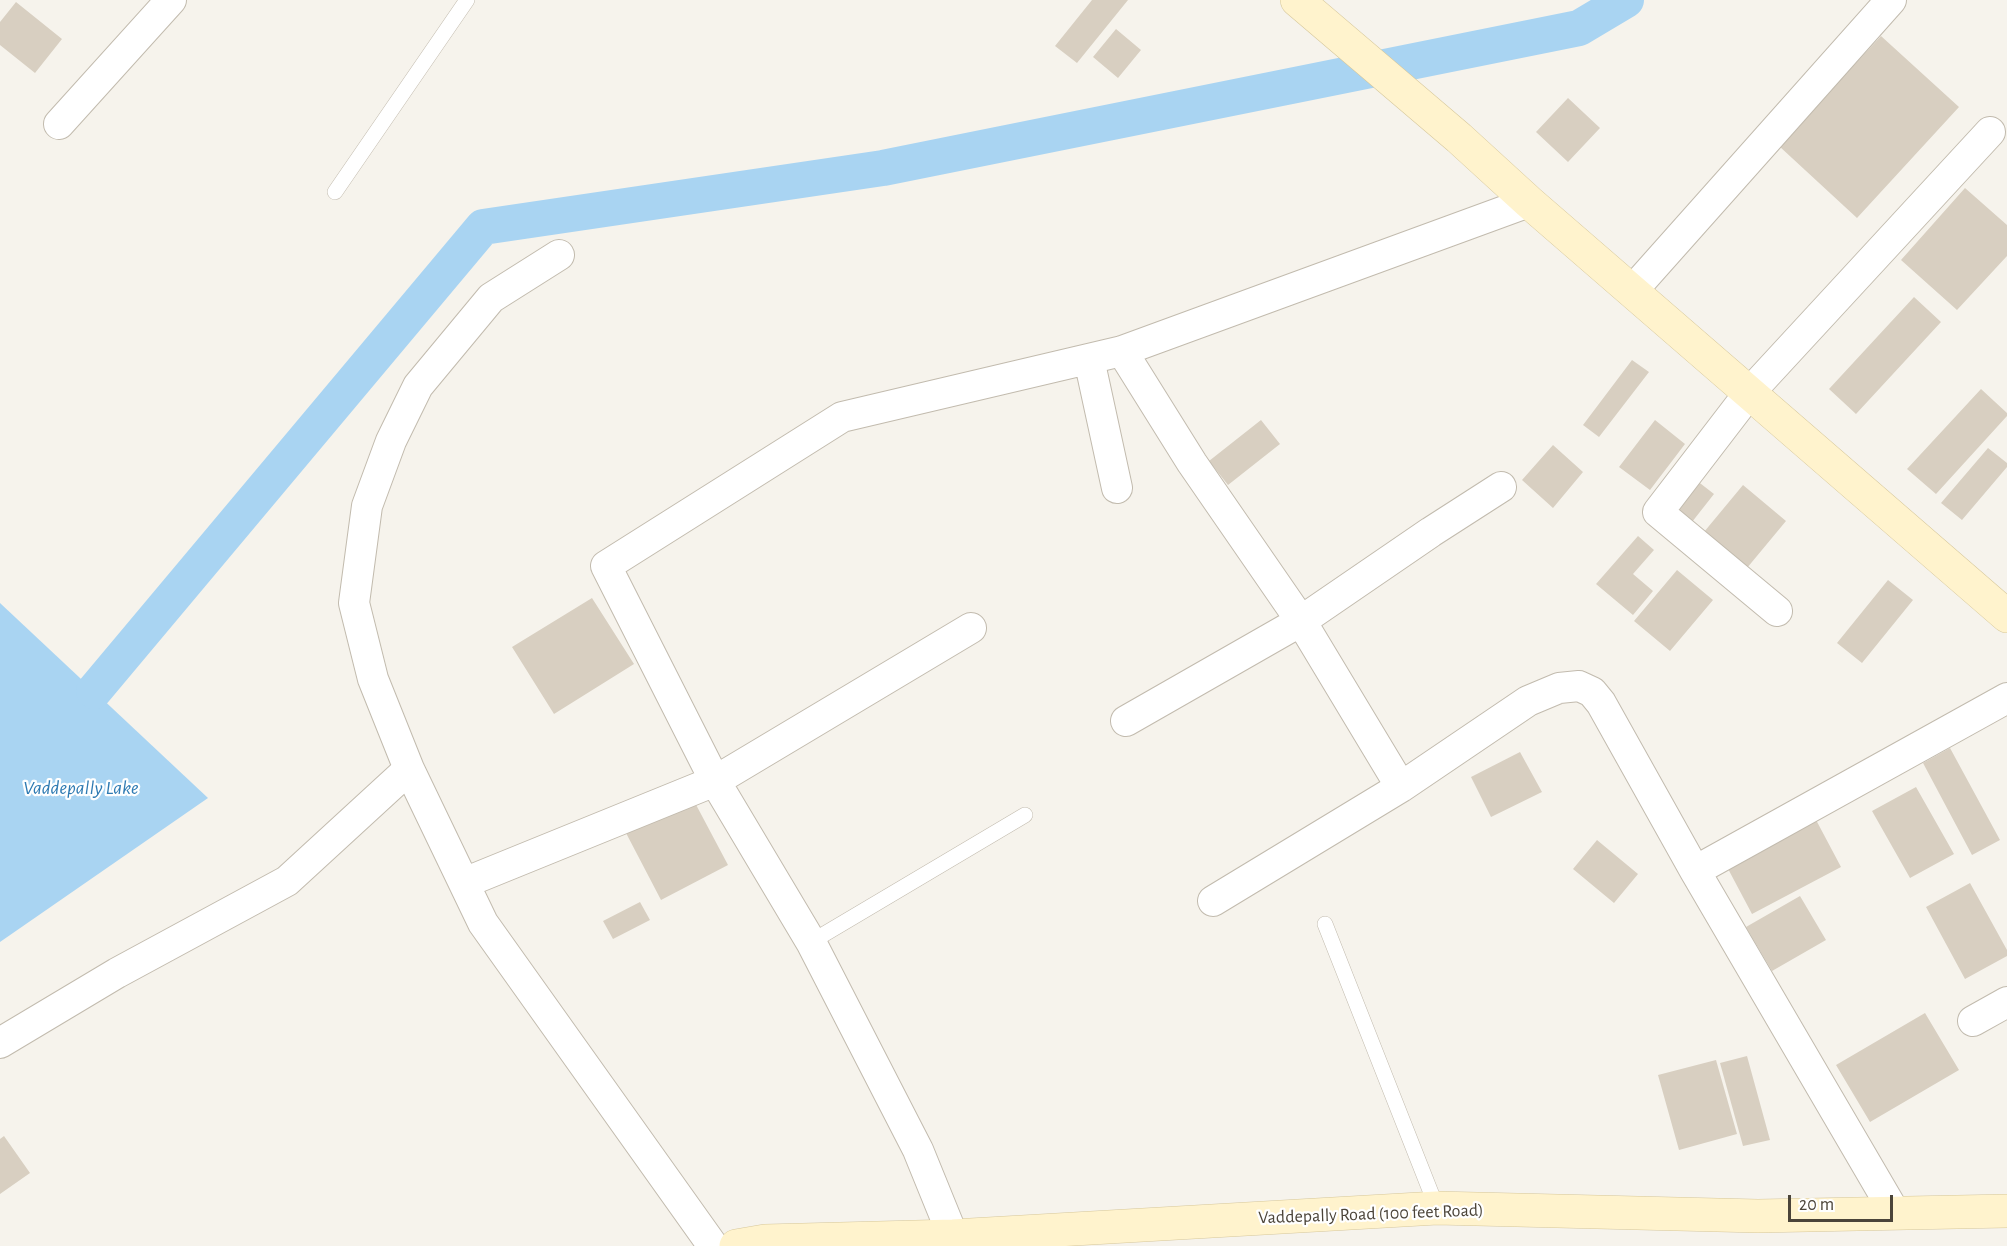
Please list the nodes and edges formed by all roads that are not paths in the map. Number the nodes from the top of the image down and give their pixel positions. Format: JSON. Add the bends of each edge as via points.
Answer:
{"nodes":[{"id":1,"x":171,"y":0,"type":"edge"},
{"id":2,"x":467,"y":0,"type":"edge"},
{"id":3,"x":1891,"y":0,"type":"edge"},
{"id":4,"x":1304,"y":5,"type":"edge"},
{"id":5,"x":59,"y":124,"type":"dead end"},
{"id":6,"x":1990,"y":132,"type":"dead end"},
{"id":7,"x":335,"y":192,"type":"dead end"},
{"id":8,"x":1529,"y":202,"type":"junction"},
{"id":9,"x":559,"y":255,"type":"dead end"},
{"id":10,"x":1632,"y":291,"type":"junction"},
{"id":11,"x":1122,"y":351,"type":"junction"},
{"id":12,"x":1089,"y":359,"type":"junction"},
{"id":13,"x":1750,"y":392,"type":"junction"},
{"id":14,"x":1501,"y":487,"type":"dead end"},
{"id":15,"x":1117,"y":488,"type":"dead end"},
{"id":16,"x":1777,"y":611,"type":"dead end"},
{"id":17,"x":2007,"y":616,"type":"edge"},
{"id":18,"x":1301,"y":621,"type":"junction"},
{"id":19,"x":971,"y":628,"type":"dead end"},
{"id":20,"x":2007,"y":698,"type":"edge"},
{"id":21,"x":1126,"y":721,"type":"dead end"},
{"id":22,"x":410,"y":769,"type":"junction"},
{"id":23,"x":715,"y":782,"type":"junction"},
{"id":24,"x":1401,"y":787,"type":"junction"},
{"id":25,"x":1025,"y":815,"type":"dead end"},
{"id":26,"x":1695,"y":871,"type":"junction"},
{"id":27,"x":464,"y":884,"type":"junction"},
{"id":28,"x":1213,"y":901,"type":"dead end"},
{"id":29,"x":1325,"y":924,"type":"dead end"},
{"id":30,"x":811,"y":942,"type":"junction"},
{"id":31,"x":2007,"y":1002,"type":"edge"},
{"id":32,"x":1973,"y":1021,"type":"dead end"},
{"id":33,"x":0,"y":1043,"type":"edge"},
{"id":34,"x":1437,"y":1208,"type":"junction"},
{"id":35,"x":2007,"y":1211,"type":"edge"},
{"id":36,"x":1895,"y":1213,"type":"junction"},
{"id":37,"x":953,"y":1236,"type":"junction"},
{"id":38,"x":713,"y":1246,"type":"edge"},
{"id":39,"x":736,"y":1246,"type":"edge"}],
"edges":[{"from":1,"to":5,"type":"street"},
{"from":2,"to":7,"type":"lane"},
{"from":3,"to":10,"type":"street"},
{"from":4,"to":8,"type":"main road"},
{"from":6,"to":13,"type":"street"},
{"from":8,"to":10,"type":"main road"},
{"from":8,"to":11,"type":"street"},
{"from":9,"to":22,"type":"street","via":[[491,298],[418,386],[391,441],[367,506],[354,603],[373,679]]},
{"from":10,"to":13,"type":"main road"},
{"from":11,"to":12,"type":"street"},
{"from":11,"to":18,"type":"street","via":[[1192,463]]},
{"from":12,"to":15,"type":"street"},
{"from":12,"to":23,"type":"street","via":[[842,417],[606,566]]},
{"from":13,"to":16,"type":"street","via":[[1658,512]]},
{"from":13,"to":17,"type":"main road"},
{"from":14,"to":18,"type":"street"},
{"from":18,"to":21,"type":"street"},
{"from":18,"to":24,"type":"street"},
{"from":19,"to":23,"type":"street"},
{"from":20,"to":26,"type":"street"},
{"from":22,"to":27,"type":"street"},
{"from":22,"to":33,"type":"street","via":[[287,881]]},
{"from":23,"to":27,"type":"street"},
{"from":23,"to":30,"type":"street"},
{"from":24,"to":26,"type":"street","via":[[1528,700],[1559,688],[1579,686],[1592,692],[1601,703]]},
{"from":24,"to":28,"type":"street"},
{"from":25,"to":30,"type":"lane"},
{"from":26,"to":36,"type":"street"},
{"from":27,"to":38,"type":"street","via":[[483,923]]},
{"from":29,"to":34,"type":"lane"},
{"from":30,"to":37,"type":"street","via":[[918,1150]]},
{"from":31,"to":32,"type":"street"},
{"from":34,"to":36,"type":"main road","name":"Vaddepally Road (100 feet Road)","via":[[1758,1216]]},
{"from":34,"to":37,"type":"main road","name":"Vaddepally Road (100 feet Road)"},
{"from":35,"to":36,"type":"main road","name":"Vaddepally Road (100 feet Road)"},
{"from":37,"to":39,"type":"main road","name":"Vaddepally Road (100 feet Road)","via":[[765,1241]]}]}
